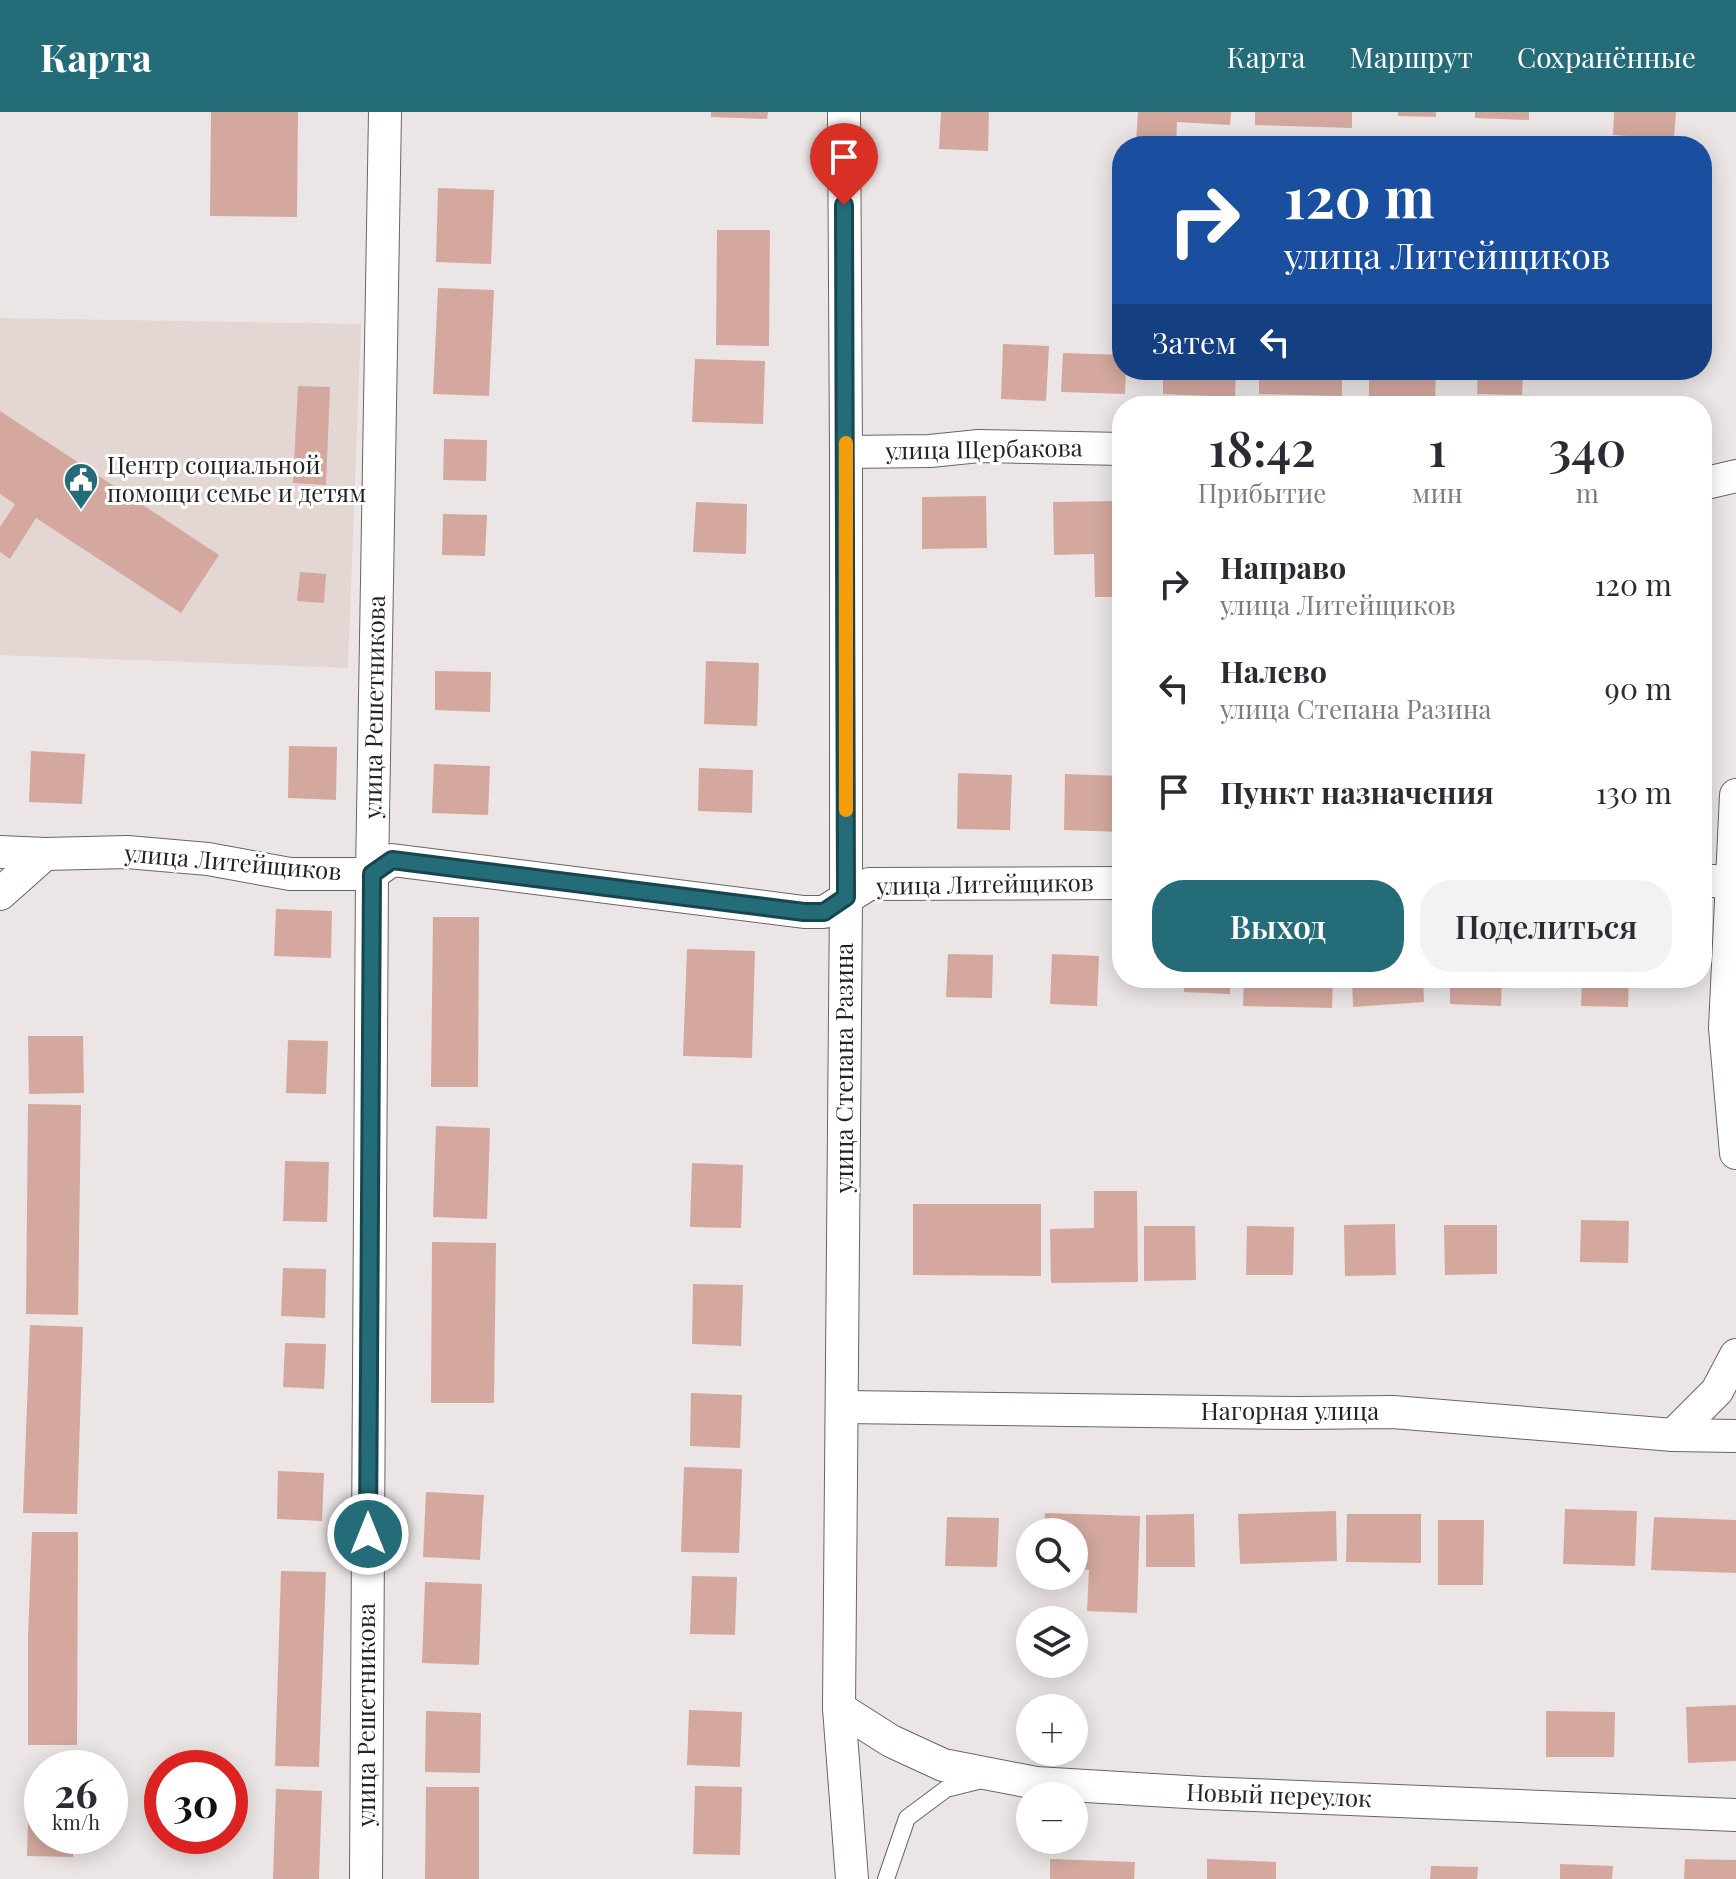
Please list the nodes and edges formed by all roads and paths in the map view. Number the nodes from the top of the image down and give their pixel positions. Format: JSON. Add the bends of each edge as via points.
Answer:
{"nodes":[{"id":1,"x":385,"y":112,"type":"edge"},
{"id":2,"x":844,"y":112,"type":"edge"},
{"id":3,"x":1112,"y":449,"type":"edge"},
{"id":4,"x":846,"y":452,"type":"junction"},
{"id":5,"x":1736,"y":476,"type":"edge"},
{"id":6,"x":1712,"y":482,"type":"edge"},
{"id":7,"x":1736,"y":795,"type":"edge"},
{"id":8,"x":0,"y":852,"type":"edge"},
{"id":9,"x":45,"y":854,"type":"junction"},
{"id":10,"x":372,"y":874,"type":"junction"},
{"id":11,"x":1724,"y":881,"type":"edge"},
{"id":12,"x":1112,"y":883,"type":"edge"},
{"id":13,"x":0,"y":894,"type":"edge"},
{"id":14,"x":846,"y":897,"type":"junction"},
{"id":15,"x":1736,"y":1153,"type":"edge"},
{"id":16,"x":1736,"y":1355,"type":"edge"},
{"id":17,"x":843,"y":1407,"type":"junction"},
{"id":18,"x":1673,"y":1435,"type":"junction"},
{"id":19,"x":1736,"y":1436,"type":"edge"},
{"id":20,"x":839,"y":1708,"type":"junction"},
{"id":21,"x":998,"y":1776,"type":"junction"},
{"id":22,"x":1736,"y":1815,"type":"edge"},
{"id":23,"x":366,"y":1879,"type":"edge"},
{"id":24,"x":852,"y":1879,"type":"edge"},
{"id":25,"x":886,"y":1879,"type":"edge"}],
"edges":[{"from":1,"to":10,"type":"street","name":"улица Решетникова"},
{"from":2,"to":4,"type":"street","name":"улица Степана Разина"},
{"from":3,"to":4,"type":"street","name":"улица Щербакова","via":[[979,446]]},
{"from":4,"to":14,"type":"street","name":"улица Степана Разина"},
{"from":5,"to":6,"type":"street"},
{"from":7,"to":11,"type":"street"},
{"from":8,"to":9,"type":"street","name":"улица Литейщиков"},
{"from":9,"to":10,"type":"street","name":"улица Литейщиков","via":[[127,852],[290,874]]},
{"from":9,"to":13,"type":"street"},
{"from":10,"to":14,"type":"street","name":"улица Литейщиков","via":[[392,860],[804,912],[824,912]]},
{"from":10,"to":23,"type":"street","name":"улица Решетникова"},
{"from":11,"to":15,"type":"street","via":[[1725,1028]]},
{"from":12,"to":14,"type":"street","name":"улица Литейщиков","via":[[869,884]]},
{"from":14,"to":17,"type":"street","name":"улица Степана Разина"},
{"from":16,"to":18,"type":"street","via":[[1717,1391]]},
{"from":17,"to":18,"type":"street","name":"Нагорная улица","via":[[1393,1412]]},
{"from":17,"to":20,"type":"street","name":"улица Степана Разина"},
{"from":18,"to":19,"type":"street","name":"Нагорная улица"},
{"from":20,"to":21,"type":"street","name":"Новый переулок","via":[[943,1765]]},
{"from":20,"to":24,"type":"street","name":"улица Степана Разина"},
{"from":21,"to":22,"type":"street","name":"Новый переулок","via":[[1172,1791]]},
{"from":21,"to":25,"type":"lane","via":[[946,1789],[907,1818]]}]}
